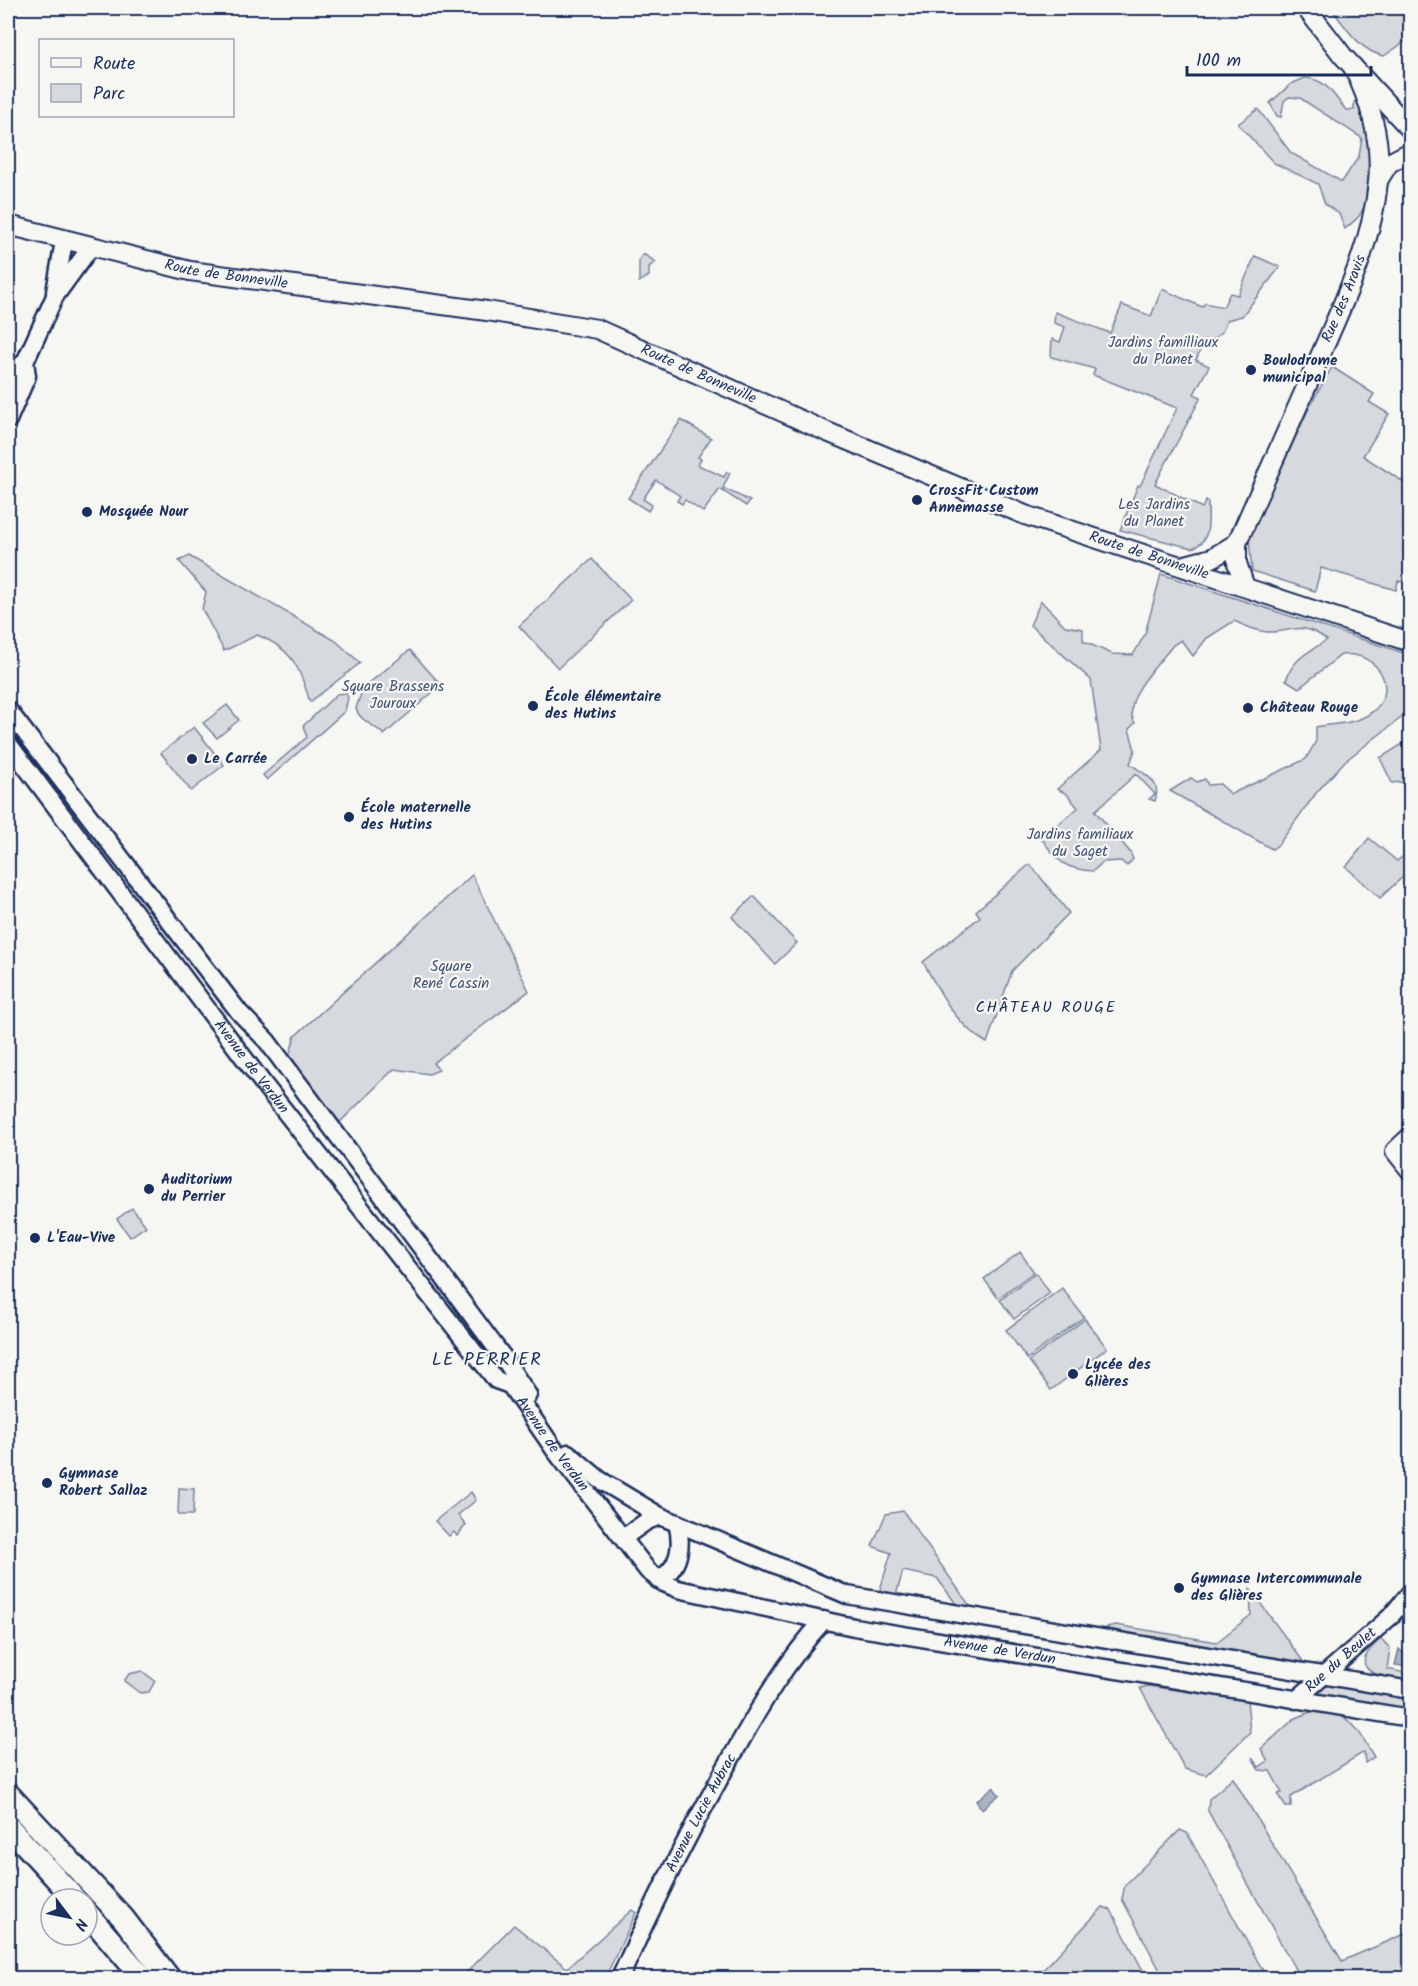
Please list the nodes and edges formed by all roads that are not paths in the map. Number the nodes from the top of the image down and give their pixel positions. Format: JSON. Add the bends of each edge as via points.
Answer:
{"nodes":[{"id":1,"x":1306,"y":8,"type":"edge"},
{"id":2,"x":1318,"y":8,"type":"edge"},
{"id":3,"x":1353,"y":67,"type":"junction"},
{"id":4,"x":1410,"y":113,"type":"edge"},
{"id":5,"x":1410,"y":129,"type":"edge"},
{"id":6,"x":1410,"y":152,"type":"edge"},
{"id":7,"x":1378,"y":181,"type":"junction"},
{"id":8,"x":8,"y":225,"type":"edge"},
{"id":9,"x":64,"y":241,"type":"junction"},
{"id":10,"x":90,"y":248,"type":"junction"},
{"id":11,"x":54,"y":296,"type":"junction"},
{"id":12,"x":25,"y":363,"type":"junction"},
{"id":13,"x":8,"y":386,"type":"edge"},
{"id":14,"x":8,"y":420,"type":"edge"},
{"id":15,"x":1237,"y":543,"type":"junction"},
{"id":16,"x":1182,"y":566,"type":"junction"},
{"id":17,"x":1245,"y":587,"type":"junction"},
{"id":18,"x":1361,"y":625,"type":"junction"},
{"id":19,"x":1410,"y":631,"type":"edge"},
{"id":20,"x":1410,"y":642,"type":"edge"},
{"id":21,"x":8,"y":710,"type":"edge"},
{"id":22,"x":8,"y":743,"type":"edge"},
{"id":23,"x":1410,"y":1137,"type":"edge"},
{"id":24,"x":1410,"y":1170,"type":"edge"},
{"id":25,"x":660,"y":1516,"type":"junction"},
{"id":26,"x":677,"y":1523,"type":"junction"},
{"id":27,"x":623,"y":1538,"type":"junction"},
{"id":28,"x":658,"y":1580,"type":"junction"},
{"id":29,"x":1410,"y":1593,"type":"edge"},
{"id":30,"x":789,"y":1612,"type":"junction"},
{"id":31,"x":824,"y":1620,"type":"junction"},
{"id":32,"x":795,"y":1652,"type":"junction"},
{"id":33,"x":1322,"y":1675,"type":"junction"},
{"id":34,"x":1410,"y":1690,"type":"edge"},
{"id":35,"x":1296,"y":1700,"type":"junction"},
{"id":36,"x":1410,"y":1718,"type":"edge"},
{"id":37,"x":11,"y":1812,"type":"edge"},
{"id":38,"x":66,"y":1887,"type":"edge"},
{"id":39,"x":99,"y":1908,"type":"edge"},
{"id":40,"x":116,"y":1911,"type":"junction"},
{"id":41,"x":99,"y":1926,"type":"edge"},
{"id":42,"x":105,"y":1933,"type":"junction"},
{"id":43,"x":149,"y":1951,"type":"junction"},
{"id":44,"x":138,"y":1972,"type":"edge"},
{"id":45,"x":169,"y":1978,"type":"edge"},
{"id":46,"x":620,"y":1978,"type":"edge"}],
"edges":[{"from":1,"to":3,"type":"main road"},
{"from":2,"to":4,"type":"main road"},
{"from":3,"to":5,"type":"main road"},
{"from":3,"to":7,"type":"main road","name":"Rue des Aravis","via":[[1376,129]]},
{"from":6,"to":7,"type":"main road","via":[[1389,163]]},
{"from":7,"to":15,"type":"main road","name":"Rue des Aravis","via":[[1369,231],[1356,272]]},
{"from":8,"to":9,"type":"main road","name":"Route de Bonneville"},
{"from":9,"to":10,"type":"main road","name":"Route de Bonneville"},
{"from":9,"to":11,"type":"street"},
{"from":10,"to":11,"type":"street"},
{"from":10,"to":16,"type":"main road","name":"Route de Bonneville","via":[[217,276],[487,310],[597,329],[1017,512]]},
{"from":11,"to":12,"type":"street"},
{"from":12,"to":13,"type":"street","via":[[14,371]]},
{"from":12,"to":14,"type":"street","via":[[27,376]]},
{"from":15,"to":16,"type":"main road","via":[[1212,558]]},
{"from":15,"to":17,"type":"main road","via":[[1236,557]]},
{"from":16,"to":17,"type":"main road","name":"Route de Bonneville"},
{"from":17,"to":18,"type":"main road","name":"Route de Bonneville"},
{"from":18,"to":19,"type":"main road","name":"Route de Bonneville"},
{"from":18,"to":20,"type":"main road","name":"Route de Bonneville"},
{"from":21,"to":25,"type":"street","name":"Avenue de Verdun","via":[[239,1012],[267,1041],[512,1369],[556,1439],[595,1477]]},
{"from":22,"to":27,"type":"street","name":"Avenue de Verdun","via":[[265,1086],[496,1380],[510,1385]]},
{"from":23,"to":24,"type":"main road","via":[[1395,1151]]},
{"from":25,"to":26,"type":"street","name":"Avenue de Verdun"},
{"from":25,"to":27,"type":"street"},
{"from":26,"to":28,"type":"street","via":[[677,1560],[670,1572]]},
{"from":26,"to":33,"type":"street","name":"Avenue de Verdun","via":[[830,1589],[866,1600]]},
{"from":27,"to":28,"type":"street","name":"Avenue de Verdun"},
{"from":28,"to":30,"type":"street","name":"Avenue de Verdun","via":[[678,1589]]},
{"from":29,"to":33,"type":"street","name":"Rue du Beulet","via":[[1390,1617]]},
{"from":30,"to":31,"type":"street","name":"Avenue de Verdun"},
{"from":30,"to":32,"type":"street","name":"Avenue Lucie Aubrac","via":[[794,1614],[798,1628]]},
{"from":31,"to":32,"type":"street","name":"Avenue Lucie Aubrac"},
{"from":31,"to":35,"type":"street","name":"Avenue de Verdun"},
{"from":32,"to":46,"type":"street","name":"Avenue Lucie Aubrac","via":[[705,1804]]},
{"from":33,"to":34,"type":"street","name":"Avenue de Verdun"},
{"from":33,"to":35,"type":"street","name":"Rue du Beulet"},
{"from":35,"to":36,"type":"street","name":"Avenue de Verdun"},
{"from":37,"to":38,"type":"main road"},
{"from":37,"to":40,"type":"main road"},
{"from":39,"to":40,"type":"main road"},
{"from":40,"to":42,"type":"main road"},
{"from":40,"to":43,"type":"main road"},
{"from":41,"to":42,"type":"main road"},
{"from":42,"to":44,"type":"main road"},
{"from":43,"to":44,"type":"main road"},
{"from":43,"to":45,"type":"main road"}]}
